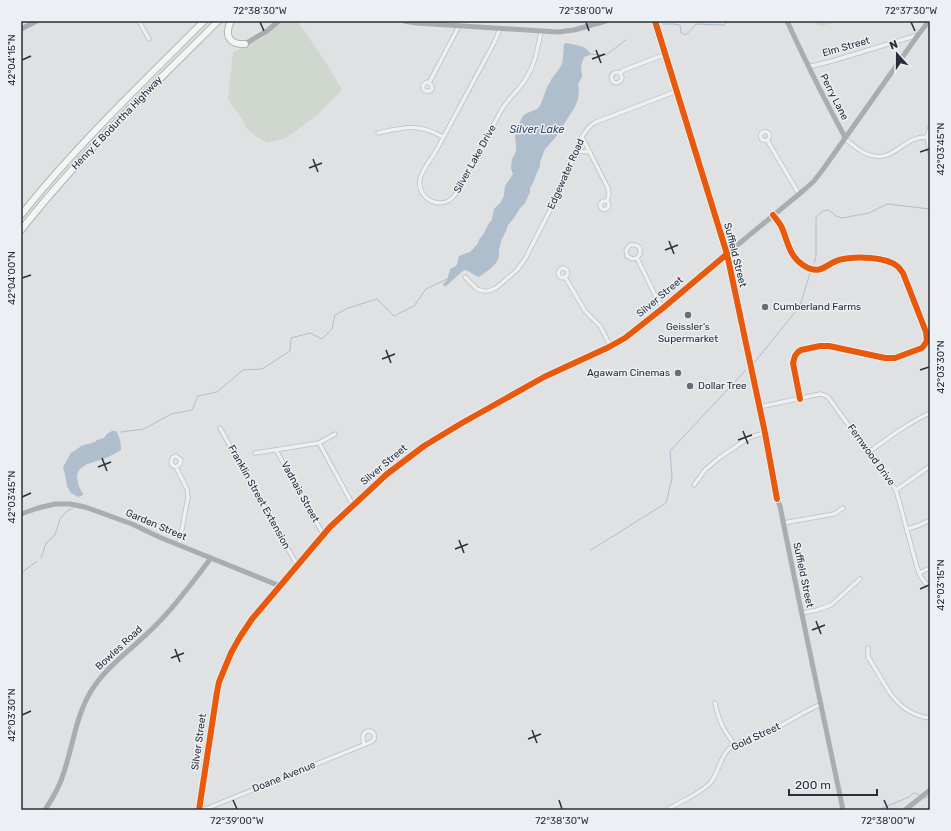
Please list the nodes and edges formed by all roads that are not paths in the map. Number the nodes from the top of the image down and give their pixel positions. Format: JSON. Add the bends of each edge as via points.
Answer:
{"nodes":[{"id":1,"x":37,"y":21,"type":"edge"},
{"id":2,"x":204,"y":21,"type":"edge"},
{"id":3,"x":218,"y":21,"type":"edge"},
{"id":4,"x":231,"y":21,"type":"edge"},
{"id":5,"x":279,"y":21,"type":"edge"},
{"id":6,"x":404,"y":21,"type":"edge"},
{"id":7,"x":606,"y":21,"type":"edge"},
{"id":8,"x":655,"y":21,"type":"edge"},
{"id":9,"x":787,"y":21,"type":"edge"},
{"id":10,"x":929,"y":21,"type":"edge"},
{"id":11,"x":141,"y":22,"type":"edge"},
{"id":12,"x":422,"y":22,"type":"edge"},
{"id":13,"x":459,"y":26,"type":"junction"},
{"id":14,"x":21,"y":29,"type":"edge"},
{"id":15,"x":500,"y":29,"type":"junction"},
{"id":16,"x":540,"y":32,"type":"junction"},
{"id":17,"x":918,"y":35,"type":"junction"},
{"id":18,"x":149,"y":40,"type":"dead end"},
{"id":19,"x":245,"y":44,"type":"joint"},
{"id":20,"x":666,"y":54,"type":"junction"},
{"id":21,"x":808,"y":64,"type":"junction"},
{"id":22,"x":620,"y":74,"type":"dead end"},
{"id":23,"x":429,"y":83,"type":"dead end"},
{"id":24,"x":677,"y":91,"type":"junction"},
{"id":25,"x":930,"y":128,"type":"edge"},
{"id":26,"x":378,"y":133,"type":"dead end"},
{"id":27,"x":444,"y":137,"type":"junction"},
{"id":28,"x":582,"y":137,"type":"junction"},
{"id":29,"x":927,"y":137,"type":"junction"},
{"id":30,"x":845,"y":138,"type":"junction"},
{"id":31,"x":767,"y":140,"type":"dead end"},
{"id":32,"x":576,"y":151,"type":"junction"},
{"id":33,"x":590,"y":152,"type":"junction"},
{"id":34,"x":930,"y":153,"type":"edge"},
{"id":35,"x":799,"y":194,"type":"junction"},
{"id":36,"x":607,"y":201,"type":"dead end"},
{"id":37,"x":21,"y":215,"type":"edge"},
{"id":38,"x":774,"y":215,"type":"junction"},
{"id":39,"x":21,"y":230,"type":"edge"},
{"id":40,"x":727,"y":254,"type":"junction"},
{"id":41,"x":637,"y":258,"type":"junction"},
{"id":42,"x":465,"y":277,"type":"dead end"},
{"id":43,"x":566,"y":277,"type":"dead end"},
{"id":44,"x":663,"y":308,"type":"junction"},
{"id":45,"x":611,"y":346,"type":"junction"},
{"id":46,"x":800,"y":399,"type":"junction"},
{"id":47,"x":759,"y":407,"type":"junction"},
{"id":48,"x":930,"y":414,"type":"edge"},
{"id":49,"x":220,"y":428,"type":"dead end"},
{"id":50,"x":765,"y":433,"type":"junction"},
{"id":51,"x":335,"y":434,"type":"dead end"},
{"id":52,"x":320,"y":443,"type":"junction"},
{"id":53,"x":276,"y":450,"type":"junction"},
{"id":54,"x":869,"y":452,"type":"junction"},
{"id":55,"x":255,"y":453,"type":"dead end"},
{"id":56,"x":930,"y":466,"type":"edge"},
{"id":57,"x":176,"y":467,"type":"dead end"},
{"id":58,"x":694,"y":485,"type":"dead end"},
{"id":59,"x":896,"y":490,"type":"junction"},
{"id":60,"x":353,"y":505,"type":"junction"},
{"id":61,"x":843,"y":508,"type":"dead end"},
{"id":62,"x":21,"y":514,"type":"edge"},
{"id":63,"x":930,"y":520,"type":"edge"},
{"id":64,"x":783,"y":523,"type":"junction"},
{"id":65,"x":906,"y":529,"type":"junction"},
{"id":66,"x":323,"y":534,"type":"junction"},
{"id":67,"x":179,"y":545,"type":"junction"},
{"id":68,"x":211,"y":558,"type":"junction"},
{"id":69,"x":298,"y":565,"type":"junction"},
{"id":70,"x":930,"y":568,"type":"edge"},
{"id":71,"x":919,"y":573,"type":"junction"},
{"id":72,"x":860,"y":579,"type":"dead end"},
{"id":73,"x":280,"y":586,"type":"junction"},
{"id":74,"x":930,"y":589,"type":"edge"},
{"id":75,"x":802,"y":612,"type":"junction"},
{"id":76,"x":868,"y":648,"type":"dead end"},
{"id":77,"x":715,"y":703,"type":"dead end"},
{"id":78,"x":821,"y":704,"type":"junction"},
{"id":79,"x":930,"y":718,"type":"edge"},
{"id":80,"x":364,"y":745,"type":"dead end"},
{"id":81,"x":735,"y":745,"type":"junction"},
{"id":82,"x":930,"y":790,"type":"edge"},
{"id":83,"x":45,"y":810,"type":"edge"},
{"id":84,"x":199,"y":810,"type":"edge"},
{"id":85,"x":203,"y":810,"type":"edge"},
{"id":86,"x":667,"y":810,"type":"edge"},
{"id":87,"x":843,"y":810,"type":"edge"},
{"id":88,"x":905,"y":810,"type":"edge"}],
"edges":[{"from":1,"to":14,"type":"street"},
{"from":2,"to":37,"type":"highway","name":"Henry E Bodurtha Highway","via":[[83,143]]},
{"from":3,"to":39,"type":"highway","name":"Henry E Bodurtha Highway","via":[[95,145]]},
{"from":4,"to":19,"type":"highway","via":[[228,30],[230,39]]},
{"from":5,"to":19,"type":"street"},
{"from":6,"to":12,"type":"street"},
{"from":7,"to":16,"type":"street","via":[[565,32]]},
{"from":8,"to":20,"type":"street","name":"Suffield Street"},
{"from":9,"to":21,"type":"street","name":"Perry Lane"},
{"from":10,"to":17,"type":"street"},
{"from":11,"to":18,"type":"street"},
{"from":12,"to":13,"type":"street"},
{"from":13,"to":15,"type":"street"},
{"from":13,"to":23,"type":"street"},
{"from":15,"to":16,"type":"street"},
{"from":15,"to":27,"type":"street","name":"Silver Lake Drive"},
{"from":16,"to":27,"type":"street","name":"Silver Lake Drive","via":[[533,65],[521,86],[502,108],[456,195],[447,202],[437,203],[425,197],[421,191],[420,181],[421,174]]},
{"from":17,"to":21,"type":"street","name":"Elm Street","via":[[832,61],[812,66]]},
{"from":17,"to":30,"type":"street","name":"Silver Street"},
{"from":20,"to":22,"type":"street","via":[[624,70]]},
{"from":20,"to":24,"type":"street","name":"Suffield Street"},
{"from":21,"to":30,"type":"street","name":"Perry Lane"},
{"from":24,"to":28,"type":"street","name":"Edgewater Road","via":[[596,122]]},
{"from":24,"to":40,"type":"street","name":"Suffield Street"},
{"from":25,"to":29,"type":"street"},
{"from":26,"to":27,"type":"street","via":[[416,127],[431,130]]},
{"from":28,"to":32,"type":"street","name":"Edgewater Road"},
{"from":28,"to":33,"type":"street"},
{"from":29,"to":30,"type":"street","via":[[913,139],[895,152],[880,156],[866,154]]},
{"from":29,"to":34,"type":"street"},
{"from":30,"to":35,"type":"street","name":"Silver Street","via":[[814,181]]},
{"from":31,"to":35,"type":"street"},
{"from":32,"to":33,"type":"street"},
{"from":32,"to":42,"type":"street","name":"Edgewater Road","via":[[562,188],[519,267],[496,288],[488,291],[477,289]]},
{"from":33,"to":36,"type":"street","via":[[607,186]]},
{"from":35,"to":38,"type":"street","name":"Silver Street"},
{"from":38,"to":40,"type":"street","name":"Silver Street"},
{"from":38,"to":46,"type":"street","via":[[783,229],[792,254],[809,268],[820,269],[841,259],[862,258],[898,266],[903,273],[926,335],[926,343],[922,348],[893,359],[833,346],[800,351],[794,356],[793,363]]},
{"from":40,"to":44,"type":"street","name":"Silver Street"},
{"from":40,"to":47,"type":"street","name":"Suffield Street"},
{"from":41,"to":41,"type":"street","via":[[640,249],[636,245],[630,245],[626,250],[627,256],[631,259]]},
{"from":41,"to":44,"type":"street"},
{"from":43,"to":45,"type":"street","via":[[585,311],[600,326]]},
{"from":44,"to":45,"type":"street","name":"Silver Street"},
{"from":45,"to":60,"type":"street","name":"Silver Street","via":[[544,377],[431,441],[391,470]]},
{"from":46,"to":47,"type":"street"},
{"from":46,"to":54,"type":"street","name":"Fernwood Drive","via":[[820,394],[829,398]]},
{"from":47,"to":50,"type":"street","name":"Suffield Street"},
{"from":48,"to":54,"type":"street","via":[[898,431]]},
{"from":49,"to":69,"type":"street","name":"Franklin Street Extension"},
{"from":50,"to":58,"type":"street","via":[[750,437],[724,455],[705,470]]},
{"from":50,"to":64,"type":"street","name":"Suffield Street"},
{"from":51,"to":52,"type":"street"},
{"from":52,"to":53,"type":"street"},
{"from":52,"to":60,"type":"street"},
{"from":53,"to":55,"type":"street"},
{"from":53,"to":66,"type":"street","name":"Vadnais Street"},
{"from":54,"to":59,"type":"street","name":"Fernwood Drive"},
{"from":56,"to":59,"type":"street"},
{"from":57,"to":67,"type":"street","via":[[188,496]]},
{"from":59,"to":65,"type":"street","name":"Fernwood Drive"},
{"from":60,"to":66,"type":"street","name":"Silver Street"},
{"from":61,"to":64,"type":"street","via":[[834,514]]},
{"from":62,"to":67,"type":"street","name":"Garden Street","via":[[52,504],[79,506],[132,524]]},
{"from":63,"to":65,"type":"street"},
{"from":64,"to":75,"type":"street","name":"Suffield Street"},
{"from":65,"to":71,"type":"street","name":"Fernwood Drive"},
{"from":66,"to":69,"type":"street","name":"Silver Street"},
{"from":67,"to":68,"type":"street","name":"Garden Street"},
{"from":68,"to":73,"type":"street","name":"Garden Street"},
{"from":68,"to":83,"type":"street","name":"Bowles Road","via":[[165,617],[114,663],[94,686],[78,719],[62,778]]},
{"from":69,"to":73,"type":"street","name":"Silver Street"},
{"from":70,"to":71,"type":"street"},
{"from":71,"to":74,"type":"street","name":"Fernwood Drive"},
{"from":72,"to":75,"type":"street","via":[[831,605]]},
{"from":73,"to":84,"type":"street","name":"Silver Street","via":[[240,637],[219,682]]},
{"from":75,"to":78,"type":"street","name":"Suffield Street"},
{"from":76,"to":79,"type":"street","via":[[868,657],[894,698],[909,711]]},
{"from":77,"to":81,"type":"street","via":[[721,724]]},
{"from":78,"to":81,"type":"street","name":"Gold Street","via":[[767,733]]},
{"from":78,"to":87,"type":"street","name":"Suffield Street"},
{"from":80,"to":85,"type":"street","name":"Doane Avenue"},
{"from":81,"to":86,"type":"street","name":"Gold Street","via":[[724,755],[717,774],[708,785]]},
{"from":82,"to":88,"type":"street"}]}
